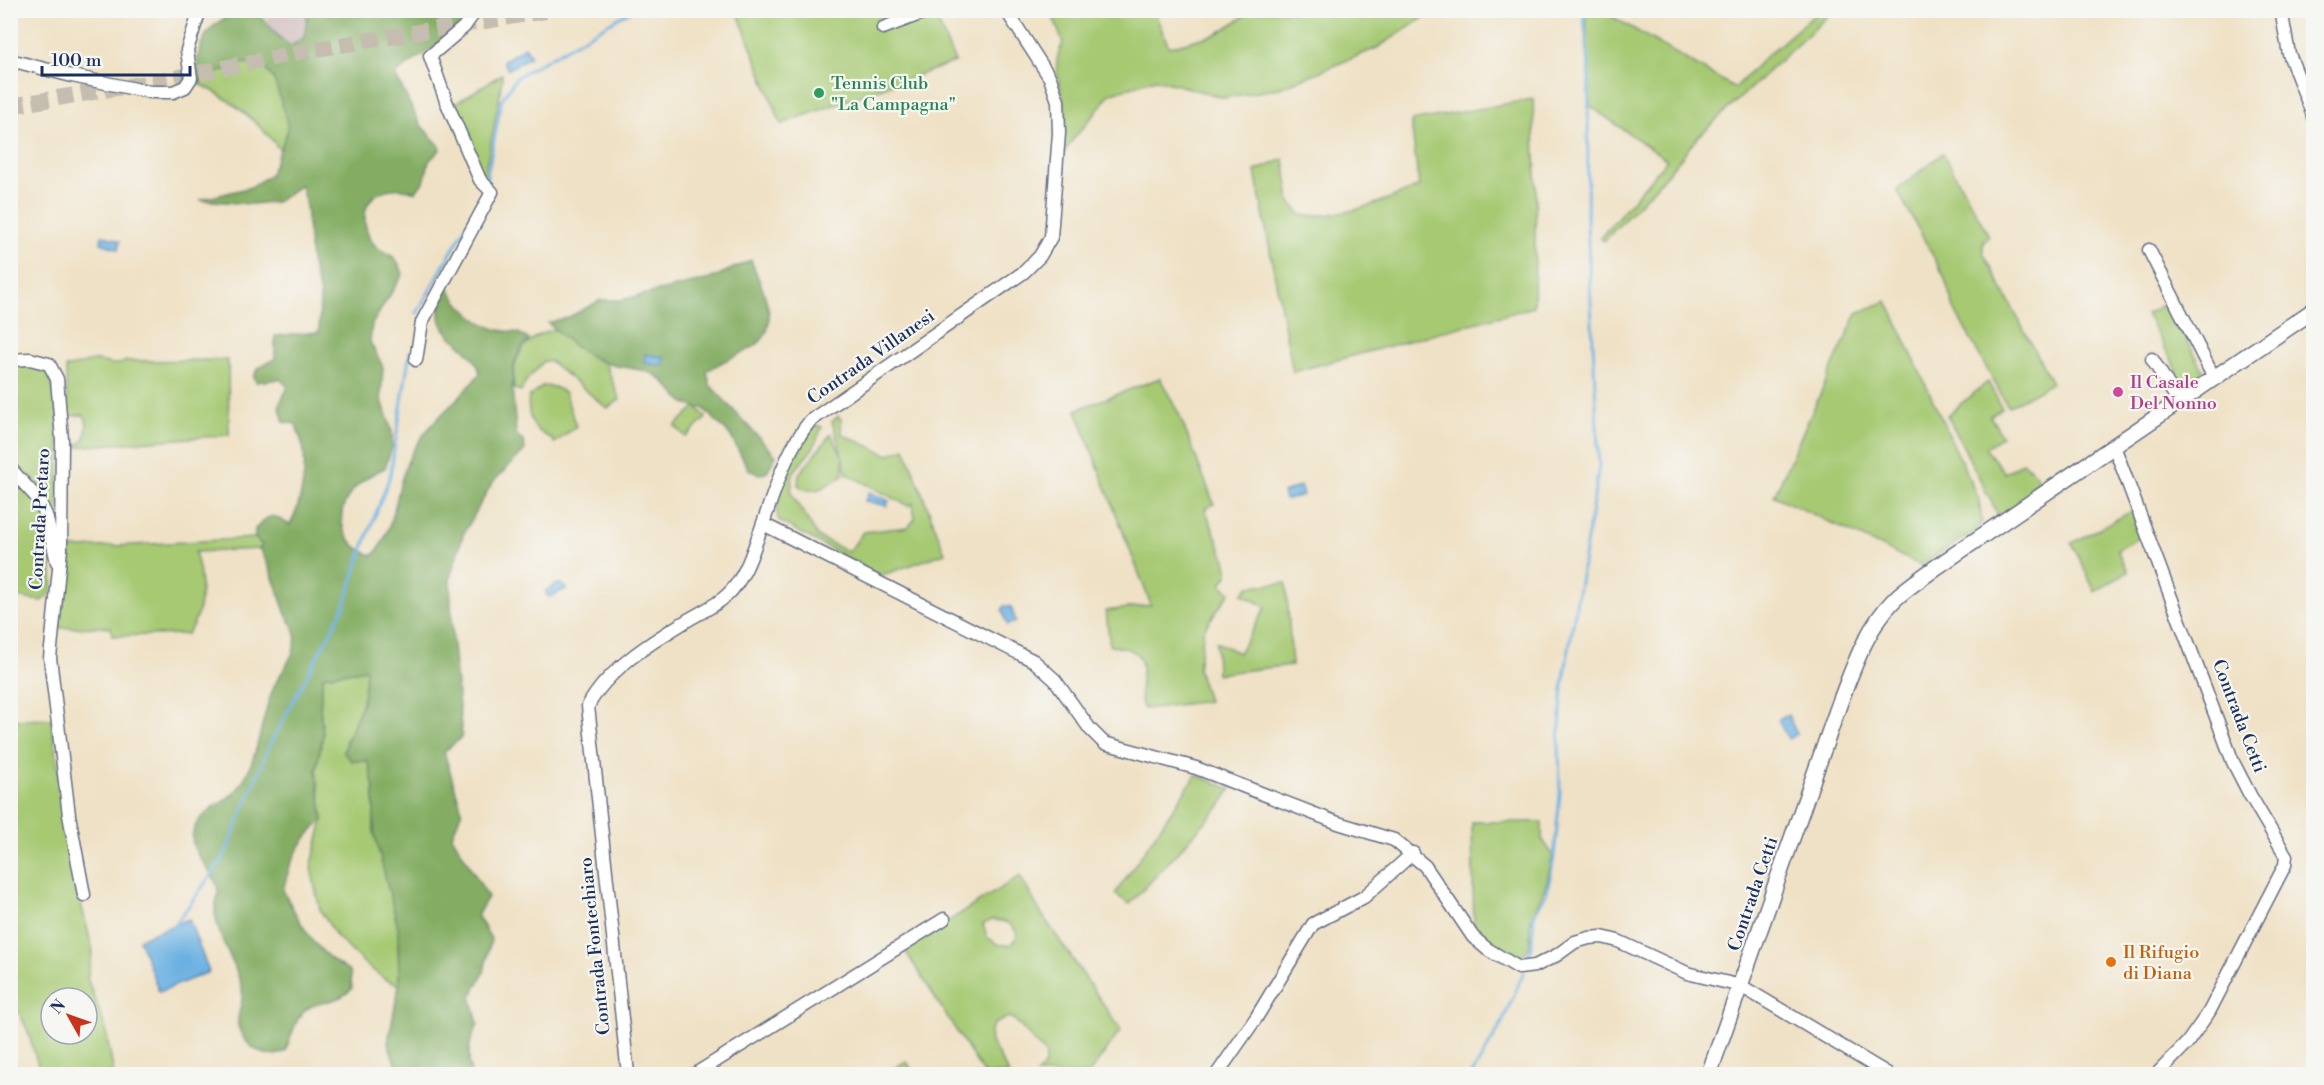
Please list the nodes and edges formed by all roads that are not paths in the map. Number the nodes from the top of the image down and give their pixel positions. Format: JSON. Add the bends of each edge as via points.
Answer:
{"nodes":[{"id":1,"x":200,"y":10,"type":"edge"},
{"id":2,"x":476,"y":10,"type":"edge"},
{"id":3,"x":931,"y":10,"type":"edge"},
{"id":4,"x":1006,"y":10,"type":"edge"},
{"id":5,"x":2281,"y":10,"type":"edge"},
{"id":6,"x":883,"y":28,"type":"dead end"},
{"id":7,"x":10,"y":60,"type":"edge"},
{"id":8,"x":2313,"y":118,"type":"edge"},
{"id":9,"x":2149,"y":250,"type":"dead end"},
{"id":10,"x":2313,"y":310,"type":"edge"},
{"id":11,"x":2152,"y":359,"type":"dead end"},
{"id":12,"x":10,"y":360,"type":"edge"},
{"id":13,"x":416,"y":360,"type":"dead end"},
{"id":14,"x":2214,"y":378,"type":"junction"},
{"id":15,"x":2179,"y":402,"type":"junction"},
{"id":16,"x":2114,"y":446,"type":"junction"},
{"id":17,"x":10,"y":468,"type":"edge"},
{"id":18,"x":763,"y":524,"type":"junction"},
{"id":19,"x":58,"y":566,"type":"junction"},
{"id":20,"x":599,"y":813,"type":"joint"},
{"id":21,"x":1413,"y":853,"type":"junction"},
{"id":22,"x":84,"y":895,"type":"dead end"},
{"id":23,"x":944,"y":919,"type":"dead end"},
{"id":24,"x":1741,"y":986,"type":"junction"},
{"id":25,"x":628,"y":1074,"type":"edge"},
{"id":26,"x":696,"y":1074,"type":"edge"},
{"id":27,"x":1217,"y":1074,"type":"edge"},
{"id":28,"x":1709,"y":1074,"type":"edge"},
{"id":29,"x":1888,"y":1074,"type":"edge"},
{"id":30,"x":2157,"y":1074,"type":"edge"}],
"edges":[{"from":1,"to":7,"type":"street","via":[[187,50],[191,78],[185,87],[173,92],[150,92]]},
{"from":2,"to":13,"type":"street","via":[[464,27],[430,56],[480,180],[492,192],[422,322]]},
{"from":3,"to":6,"type":"street"},
{"from":4,"to":18,"type":"street","name":"Contrada Villanesi","via":[[1050,78],[1058,102],[1051,237],[1024,272],[810,421],[786,462]]},
{"from":5,"to":8,"type":"street","via":[[2289,54]]},
{"from":9,"to":14,"type":"street"},
{"from":10,"to":14,"type":"main road","name":"Contrada Cetti"},
{"from":11,"to":15,"type":"street"},
{"from":12,"to":19,"type":"street","name":"Contrada Pretaro","via":[[30,359],[49,364],[57,379],[62,440]]},
{"from":14,"to":15,"type":"main road","name":"Contrada Cetti"},
{"from":15,"to":16,"type":"main road","name":"Contrada Cetti"},
{"from":16,"to":24,"type":"main road","name":"Contrada Cetti","via":[[1935,568],[1897,597],[1880,616],[1840,702]]},
{"from":16,"to":30,"type":"street","name":"Contrada Cetti","via":[[2233,762],[2286,856],[2285,865],[2209,1012],[2187,1043]]},
{"from":17,"to":19,"type":"street","via":[[38,499]]},
{"from":18,"to":20,"type":"street","name":"Contrada Villanesi","via":[[749,562],[726,596],[659,637],[596,691],[588,705]]},
{"from":18,"to":21,"type":"street","via":[[1034,661],[1055,680],[1104,743],[1196,768],[1338,823],[1394,840]]},
{"from":19,"to":22,"type":"street","name":"Contrada Pretaro","via":[[50,658],[69,815]]},
{"from":20,"to":25,"type":"street","name":"Contrada Fontechiaro"},
{"from":21,"to":24,"type":"street","via":[[1473,937],[1519,968],[1542,962],[1575,942],[1602,937],[1687,973]]},
{"from":21,"to":27,"type":"street","via":[[1364,897],[1313,924]]},
{"from":23,"to":26,"type":"street"},
{"from":24,"to":28,"type":"main road","name":"Contrada Cetti"},
{"from":24,"to":29,"type":"street"}]}
